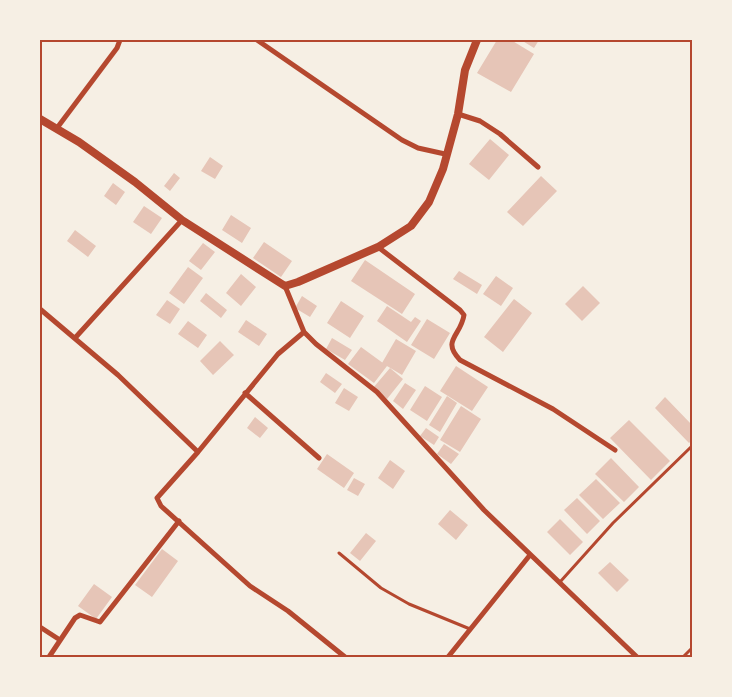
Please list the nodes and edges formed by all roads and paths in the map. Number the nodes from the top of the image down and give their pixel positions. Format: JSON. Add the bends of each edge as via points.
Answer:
{"nodes":[{"id":1,"x":120,"y":40,"type":"edge"},
{"id":2,"x":258,"y":40,"type":"edge"},
{"id":3,"x":477,"y":40,"type":"edge"},
{"id":4,"x":458,"y":114,"type":"junction"},
{"id":5,"x":40,"y":119,"type":"edge"},
{"id":6,"x":57,"y":128,"type":"junction"},
{"id":7,"x":446,"y":154,"type":"junction"},
{"id":8,"x":538,"y":167,"type":"dead end"},
{"id":9,"x":182,"y":220,"type":"junction"},
{"id":10,"x":378,"y":247,"type":"junction"},
{"id":11,"x":285,"y":286,"type":"junction"},
{"id":12,"x":40,"y":309,"type":"edge"},
{"id":13,"x":304,"y":332,"type":"junction"},
{"id":14,"x":75,"y":338,"type":"junction"},
{"id":15,"x":245,"y":393,"type":"junction"},
{"id":16,"x":692,"y":446,"type":"edge"},
{"id":17,"x":615,"y":450,"type":"dead end"},
{"id":18,"x":198,"y":452,"type":"junction"},
{"id":19,"x":319,"y":458,"type":"dead end"},
{"id":20,"x":178,"y":521,"type":"junction"},
{"id":21,"x":339,"y":553,"type":"dead end"},
{"id":22,"x":530,"y":555,"type":"junction"},
{"id":23,"x":559,"y":583,"type":"junction"},
{"id":24,"x":40,"y":627,"type":"edge"},
{"id":25,"x":471,"y":629,"type":"junction"},
{"id":26,"x":60,"y":640,"type":"junction"},
{"id":27,"x":692,"y":648,"type":"edge"},
{"id":28,"x":49,"y":657,"type":"edge"},
{"id":29,"x":345,"y":657,"type":"edge"},
{"id":30,"x":448,"y":657,"type":"edge"},
{"id":31,"x":637,"y":657,"type":"edge"},
{"id":32,"x":683,"y":657,"type":"edge"}],
"edges":[{"from":1,"to":6,"type":"street"},
{"from":2,"to":7,"type":"street","via":[[402,140],[418,148]]},
{"from":3,"to":4,"type":"street","via":[[465,70]]},
{"from":4,"to":7,"type":"street"},
{"from":4,"to":8,"type":"street","via":[[480,121],[500,134]]},
{"from":5,"to":6,"type":"street"},
{"from":6,"to":9,"type":"street","via":[[135,182]]},
{"from":7,"to":10,"type":"street","via":[[429,202],[411,226]]},
{"from":9,"to":11,"type":"street"},
{"from":9,"to":14,"type":"street"},
{"from":10,"to":11,"type":"street"},
{"from":10,"to":17,"type":"street","via":[[464,315],[451,345],[452,352],[460,360],[552,409]]},
{"from":11,"to":13,"type":"street"},
{"from":12,"to":14,"type":"street"},
{"from":13,"to":15,"type":"street","via":[[278,354]]},
{"from":13,"to":22,"type":"street","via":[[378,392],[484,510]]},
{"from":14,"to":18,"type":"street"},
{"from":15,"to":18,"type":"street"},
{"from":15,"to":19,"type":"street"},
{"from":16,"to":23,"type":"lane","via":[[613,523]]},
{"from":18,"to":20,"type":"street","via":[[157,498]]},
{"from":20,"to":26,"type":"street","via":[[100,622],[80,615],[74,618]]},
{"from":20,"to":29,"type":"street","via":[[250,586]]},
{"from":21,"to":25,"type":"lane","via":[[381,588],[409,604]]},
{"from":22,"to":23,"type":"street"},
{"from":22,"to":25,"type":"street"},
{"from":23,"to":31,"type":"street"},
{"from":24,"to":26,"type":"street"},
{"from":25,"to":30,"type":"street"},
{"from":26,"to":28,"type":"street"},
{"from":27,"to":32,"type":"lane"}]}
